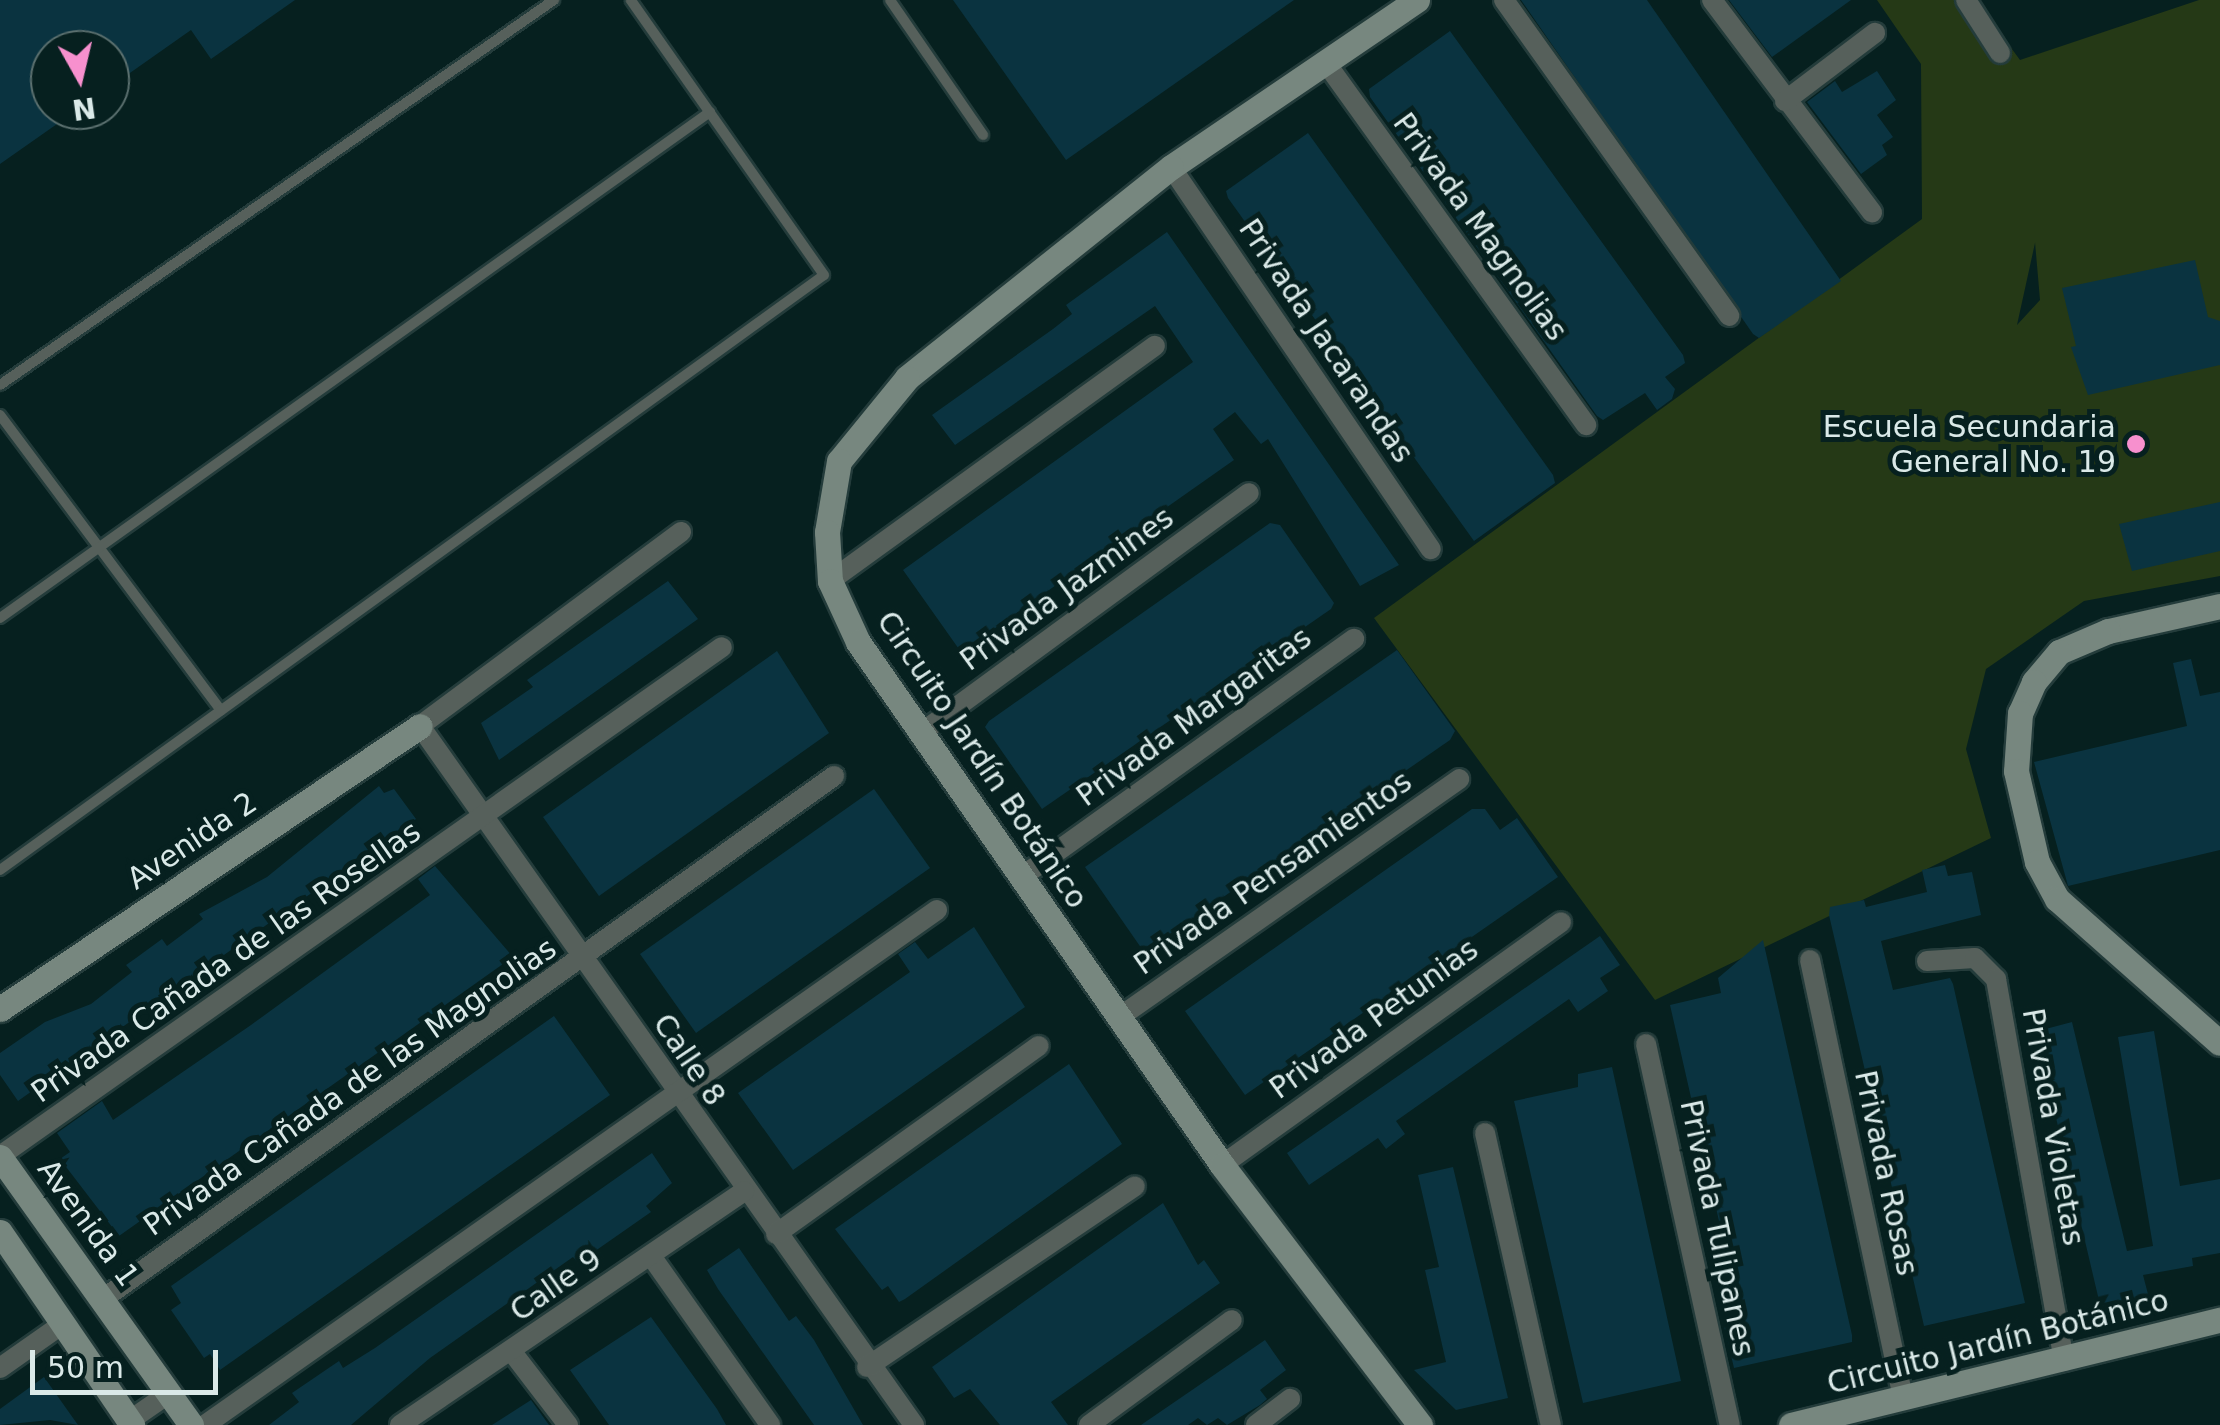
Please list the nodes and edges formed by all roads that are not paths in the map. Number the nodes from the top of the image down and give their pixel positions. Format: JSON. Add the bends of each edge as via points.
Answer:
{"nodes":[{"id":1,"x":554,"y":0,"type":"edge"},
{"id":2,"x":631,"y":0,"type":"edge"},
{"id":3,"x":890,"y":0,"type":"edge"},
{"id":4,"x":1417,"y":0,"type":"edge"},
{"id":5,"x":1504,"y":0,"type":"edge"},
{"id":6,"x":1712,"y":0,"type":"edge"},
{"id":7,"x":1966,"y":0,"type":"edge"},
{"id":8,"x":1876,"y":33,"type":"dead end"},
{"id":9,"x":2000,"y":53,"type":"dead end"},
{"id":10,"x":1326,"y":63,"type":"junction"},
{"id":11,"x":1785,"y":100,"type":"junction"},
{"id":12,"x":710,"y":112,"type":"junction"},
{"id":13,"x":983,"y":135,"type":"dead end"},
{"id":14,"x":1171,"y":167,"type":"junction"},
{"id":15,"x":1872,"y":212,"type":"dead end"},
{"id":16,"x":1730,"y":316,"type":"dead end"},
{"id":17,"x":1155,"y":346,"type":"dead end"},
{"id":18,"x":0,"y":385,"type":"edge"},
{"id":19,"x":0,"y":414,"type":"edge"},
{"id":20,"x":1586,"y":425,"type":"dead end"},
{"id":21,"x":1249,"y":494,"type":"dead end"},
{"id":22,"x":681,"y":532,"type":"dead end"},
{"id":23,"x":102,"y":545,"type":"junction"},
{"id":24,"x":1431,"y":549,"type":"dead end"},
{"id":25,"x":830,"y":581,"type":"junction"},
{"id":26,"x":2220,"y":606,"type":"edge"},
{"id":27,"x":0,"y":618,"type":"edge"},
{"id":28,"x":1354,"y":639,"type":"dead end"},
{"id":29,"x":722,"y":647,"type":"dead end"},
{"id":30,"x":221,"y":710,"type":"junction"},
{"id":31,"x":420,"y":726,"type":"junction"},
{"id":32,"x":920,"y":732,"type":"junction"},
{"id":33,"x":834,"y":776,"type":"dead end"},
{"id":34,"x":1459,"y":779,"type":"dead end"},
{"id":35,"x":486,"y":817,"type":"junction"},
{"id":36,"x":0,"y":870,"type":"edge"},
{"id":37,"x":1020,"y":878,"type":"junction"},
{"id":38,"x":937,"y":910,"type":"dead end"},
{"id":39,"x":1561,"y":922,"type":"dead end"},
{"id":40,"x":584,"y":958,"type":"junction"},
{"id":41,"x":1810,"y":960,"type":"dead end"},
{"id":42,"x":1927,"y":961,"type":"dead end"},
{"id":43,"x":0,"y":1010,"type":"edge"},
{"id":44,"x":1121,"y":1016,"type":"junction"},
{"id":45,"x":2220,"y":1043,"type":"edge"},
{"id":46,"x":1646,"y":1044,"type":"dead end"},
{"id":47,"x":1038,"y":1046,"type":"dead end"},
{"id":48,"x":677,"y":1098,"type":"junction"},
{"id":49,"x":1485,"y":1133,"type":"dead end"},
{"id":50,"x":0,"y":1157,"type":"edge"},
{"id":51,"x":1222,"y":1165,"type":"junction"},
{"id":52,"x":1135,"y":1186,"type":"dead end"},
{"id":53,"x":744,"y":1191,"type":"junction"},
{"id":54,"x":0,"y":1232,"type":"edge"},
{"id":55,"x":776,"y":1234,"type":"junction"},
{"id":56,"x":651,"y":1256,"type":"junction"},
{"id":57,"x":103,"y":1299,"type":"junction"},
{"id":58,"x":1232,"y":1320,"type":"dead end"},
{"id":59,"x":2220,"y":1320,"type":"edge"},
{"id":60,"x":64,"y":1323,"type":"junction"},
{"id":61,"x":512,"y":1352,"type":"junction"},
{"id":62,"x":2064,"y":1361,"type":"junction"},
{"id":63,"x":0,"y":1368,"type":"edge"},
{"id":64,"x":867,"y":1368,"type":"junction"},
{"id":65,"x":168,"y":1394,"type":"junction"},
{"id":66,"x":1903,"y":1398,"type":"junction"},
{"id":67,"x":1290,"y":1400,"type":"dead end"},
{"id":68,"x":131,"y":1423,"type":"edge"},
{"id":69,"x":191,"y":1425,"type":"edge"},
{"id":70,"x":205,"y":1425,"type":"edge"},
{"id":71,"x":400,"y":1425,"type":"edge"},
{"id":72,"x":568,"y":1425,"type":"edge"},
{"id":73,"x":770,"y":1425,"type":"edge"},
{"id":74,"x":914,"y":1425,"type":"edge"},
{"id":75,"x":1089,"y":1425,"type":"edge"},
{"id":76,"x":1256,"y":1425,"type":"edge"},
{"id":77,"x":1420,"y":1425,"type":"edge"},
{"id":78,"x":1550,"y":1425,"type":"edge"},
{"id":79,"x":1730,"y":1425,"type":"edge"},
{"id":80,"x":1790,"y":1425,"type":"edge"}],
"edges":[{"from":1,"to":18,"type":"lane"},
{"from":2,"to":12,"type":"lane"},
{"from":3,"to":13,"type":"lane"},
{"from":4,"to":10,"type":"street","name":"Circuito Jardín Botánico"},
{"from":5,"to":16,"type":"street"},
{"from":6,"to":11,"type":"street"},
{"from":7,"to":9,"type":"street"},
{"from":8,"to":11,"type":"street"},
{"from":10,"to":14,"type":"street","name":"Circuito Jardín Botánico"},
{"from":10,"to":20,"type":"street","name":"Privada Magnolias"},
{"from":11,"to":15,"type":"street"},
{"from":12,"to":23,"type":"lane"},
{"from":12,"to":30,"type":"lane","via":[[824,275]]},
{"from":14,"to":24,"type":"street","name":"Privada Jacarandas"},
{"from":14,"to":25,"type":"street","name":"Circuito Jardín Botánico","via":[[895,392],[840,460],[827,532]]},
{"from":17,"to":25,"type":"street"},
{"from":19,"to":23,"type":"lane"},
{"from":21,"to":32,"type":"street","name":"Privada Jazmines"},
{"from":22,"to":31,"type":"street"},
{"from":23,"to":27,"type":"lane"},
{"from":23,"to":30,"type":"lane"},
{"from":25,"to":32,"type":"street","name":"Circuito Jardín Botánico","via":[[858,642]]},
{"from":26,"to":45,"type":"street","via":[[2108,631],[2060,652],[2034,682],[2020,713],[2016,770],[2037,862],[2056,898]]},
{"from":28,"to":37,"type":"street","name":"Privada Margaritas"},
{"from":29,"to":35,"type":"street","name":"Privada Cañada de las Rosellas"},
{"from":30,"to":36,"type":"lane"},
{"from":31,"to":35,"type":"street","name":"Calle 8"},
{"from":31,"to":43,"type":"street","name":"Avenida 2"},
{"from":32,"to":37,"type":"street","name":"Circuito Jardín Botánico"},
{"from":33,"to":40,"type":"street","name":"Privada Cañada de las Magnolias"},
{"from":34,"to":44,"type":"street","name":"Privada Pensamientos"},
{"from":35,"to":40,"type":"street","name":"Calle 8"},
{"from":35,"to":50,"type":"street","name":"Privada Cañada de las Rosellas"},
{"from":37,"to":44,"type":"street","name":"Circuito Jardín Botánico"},
{"from":38,"to":48,"type":"street"},
{"from":39,"to":51,"type":"street","name":"Privada Petunias"},
{"from":40,"to":48,"type":"street","name":"Calle 8"},
{"from":40,"to":57,"type":"street","name":"Privada Cañada de las Magnolias"},
{"from":41,"to":66,"type":"street","name":"Privada Rosas"},
{"from":42,"to":62,"type":"street","name":"Privada Violetas","via":[[1975,958],[1996,979]]},
{"from":44,"to":51,"type":"street","name":"Circuito Jardín Botánico"},
{"from":46,"to":79,"type":"street","name":"Privada Tulipanes"},
{"from":47,"to":55,"type":"street"},
{"from":48,"to":53,"type":"street","name":"Calle 8"},
{"from":48,"to":70,"type":"street"},
{"from":49,"to":78,"type":"street"},
{"from":50,"to":57,"type":"street","name":"Avenida 1"},
{"from":51,"to":77,"type":"street","name":"Circuito Jardín Botánico"},
{"from":52,"to":64,"type":"street"},
{"from":53,"to":55,"type":"street","name":"Calle 8"},
{"from":53,"to":56,"type":"street","name":"Calle 9"},
{"from":54,"to":60,"type":"street"},
{"from":55,"to":64,"type":"street","name":"Calle 8"},
{"from":56,"to":61,"type":"street","name":"Calle 9"},
{"from":56,"to":73,"type":"street"},
{"from":57,"to":65,"type":"street","name":"Avenida 1"},
{"from":58,"to":75,"type":"street"},
{"from":59,"to":62,"type":"street","name":"Circuito Jardín Botánico"},
{"from":60,"to":63,"type":"street"},
{"from":60,"to":68,"type":"street"},
{"from":61,"to":71,"type":"street","name":"Calle 9"},
{"from":61,"to":72,"type":"street"},
{"from":62,"to":66,"type":"street","name":"Circuito Jardín Botánico"},
{"from":64,"to":74,"type":"street","name":"Calle 8"},
{"from":65,"to":68,"type":"street"},
{"from":65,"to":69,"type":"street","name":"Avenida 1"},
{"from":66,"to":80,"type":"street","name":"Circuito Jardín Botánico"},
{"from":67,"to":76,"type":"street"}]}
